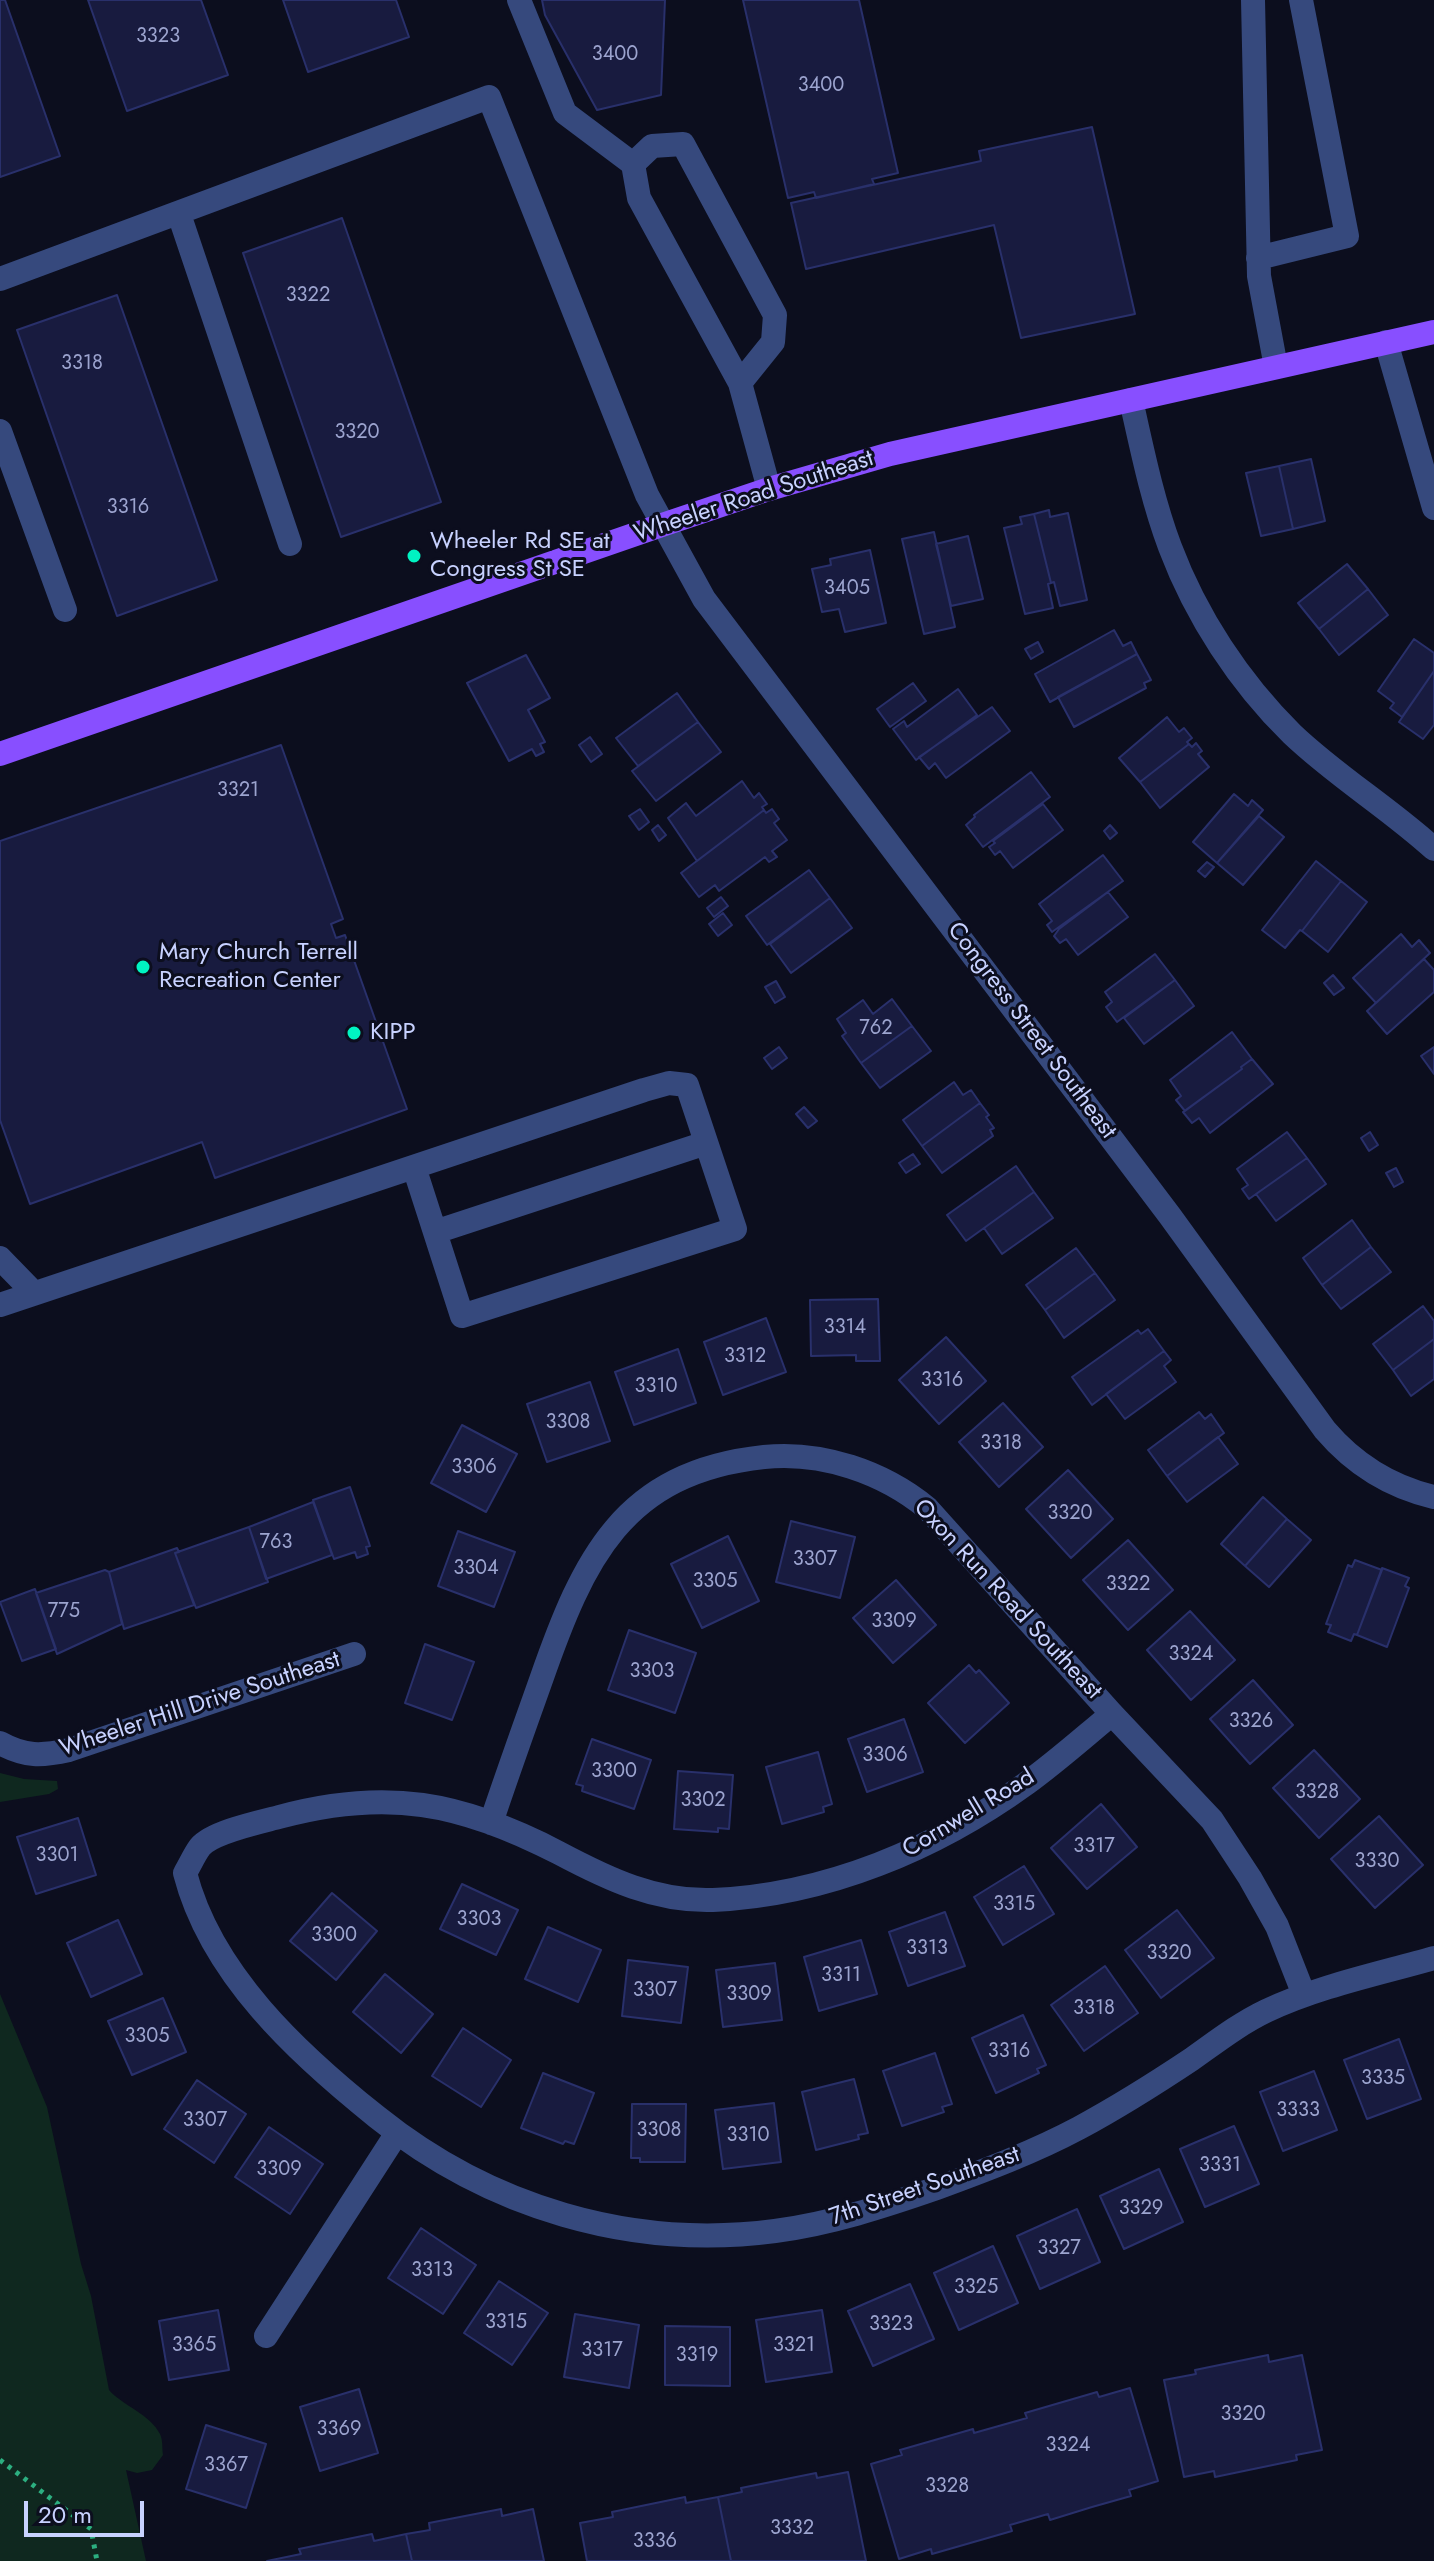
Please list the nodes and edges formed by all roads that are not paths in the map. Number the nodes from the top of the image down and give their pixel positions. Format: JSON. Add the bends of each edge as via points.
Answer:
{"nodes":[{"id":1,"x":519,"y":0,"type":"edge"},
{"id":2,"x":1253,"y":0,"type":"edge"},
{"id":3,"x":1301,"y":0,"type":"edge"},
{"id":4,"x":633,"y":164,"type":"junction"},
{"id":5,"x":179,"y":214,"type":"junction"},
{"id":6,"x":1258,"y":258,"type":"junction"},
{"id":7,"x":0,"y":279,"type":"edge"},
{"id":8,"x":1434,"y":332,"type":"edge"},
{"id":9,"x":1386,"y":342,"type":"junction"},
{"id":10,"x":1276,"y":367,"type":"junction"},
{"id":11,"x":740,"y":383,"type":"junction"},
{"id":12,"x":1131,"y":400,"type":"junction"},
{"id":13,"x":0,"y":431,"type":"edge"},
{"id":14,"x":769,"y":489,"type":"junction"},
{"id":15,"x":1434,"y":508,"type":"edge"},
{"id":16,"x":662,"y":525,"type":"junction"},
{"id":17,"x":290,"y":544,"type":"dead end"},
{"id":18,"x":65,"y":610,"type":"dead end"},
{"id":19,"x":0,"y":754,"type":"edge"},
{"id":20,"x":1434,"y":849,"type":"edge"},
{"id":21,"x":706,"y":1143,"type":"junction"},
{"id":22,"x":414,"y":1167,"type":"junction"},
{"id":23,"x":435,"y":1232,"type":"junction"},
{"id":24,"x":0,"y":1258,"type":"edge"},
{"id":25,"x":34,"y":1293,"type":"junction"},
{"id":26,"x":0,"y":1305,"type":"edge"},
{"id":27,"x":1434,"y":1497,"type":"edge"},
{"id":28,"x":354,"y":1654,"type":"dead end"},
{"id":29,"x":1112,"y":1714,"type":"junction"},
{"id":30,"x":0,"y":1743,"type":"edge"},
{"id":31,"x":491,"y":1823,"type":"junction"},
{"id":32,"x":185,"y":1873,"type":"joint"},
{"id":33,"x":1434,"y":1958,"type":"edge"},
{"id":34,"x":1304,"y":1995,"type":"junction"},
{"id":35,"x":397,"y":2133,"type":"junction"},
{"id":36,"x":266,"y":2336,"type":"dead end"}],
"edges":[{"from":1,"to":4,"type":"street","via":[[565,113]]},
{"from":2,"to":6,"type":"street"},
{"from":3,"to":6,"type":"street","via":[[1347,236]]},
{"from":4,"to":11,"type":"street","via":[[639,198]]},
{"from":4,"to":11,"type":"street","via":[[652,146],[683,144],[775,315],[773,342]]},
{"from":5,"to":7,"type":"street"},
{"from":5,"to":16,"type":"street","name":"Congress Street Southeast","via":[[489,97]]},
{"from":5,"to":17,"type":"street"},
{"from":6,"to":10,"type":"street"},
{"from":8,"to":9,"type":"main road","name":"Wheeler Road Southeast"},
{"from":9,"to":10,"type":"main road","name":"Wheeler Road Southeast"},
{"from":9,"to":15,"type":"street"},
{"from":10,"to":12,"type":"main road","name":"Wheeler Road Southeast"},
{"from":11,"to":14,"type":"street"},
{"from":12,"to":14,"type":"main road","name":"Wheeler Road Southeast","via":[[890,454]]},
{"from":12,"to":20,"type":"street","via":[[1169,545],[1221,646],[1291,732]]},
{"from":13,"to":18,"type":"street"},
{"from":14,"to":16,"type":"main road","name":"Wheeler Road Southeast"},
{"from":16,"to":19,"type":"main road","name":"Wheeler Road Southeast"},
{"from":16,"to":27,"type":"street","name":"Congress Street Southeast","via":[[704,599],[1325,1430],[1367,1469]]},
{"from":21,"to":22,"type":"street","via":[[687,1085],[669,1083]]},
{"from":21,"to":23,"type":"street"},
{"from":21,"to":23,"type":"street","via":[[735,1229],[462,1316]]},
{"from":22,"to":23,"type":"street"},
{"from":22,"to":25,"type":"street"},
{"from":24,"to":25,"type":"street"},
{"from":25,"to":26,"type":"street"},
{"from":28,"to":30,"type":"street","name":"Wheeler Hill Drive Southeast","via":[[69,1750],[17,1753]]},
{"from":29,"to":31,"type":"street","name":"Cornwell Road","via":[[1029,1782],[949,1832],[876,1866],[767,1893],[711,1900],[631,1888]]},
{"from":29,"to":31,"type":"street","name":"Oxon Run Road Southeast","via":[[952,1533],[914,1498],[875,1476],[829,1461],[790,1456],[732,1462],[697,1472],[649,1498],[597,1550],[563,1616]]},
{"from":29,"to":34,"type":"street","name":"Oxon Run Road Southeast","via":[[1212,1820],[1236,1854],[1277,1926]]},
{"from":31,"to":32,"type":"street","name":"Cornwell Road","via":[[417,1803],[326,1806],[202,1844]]},
{"from":32,"to":35,"type":"street","name":"7th Street Southeast","via":[[193,1904],[221,1956],[270,2019],[336,2085]]},
{"from":33,"to":34,"type":"street","name":"7th Street Southeast"},
{"from":34,"to":35,"type":"street","name":"7th Street Southeast","via":[[1236,2027],[1123,2103],[1029,2152],[886,2205],[775,2231],[676,2236],[596,2225],[529,2205],[465,2176]]},
{"from":35,"to":36,"type":"street"}]}
